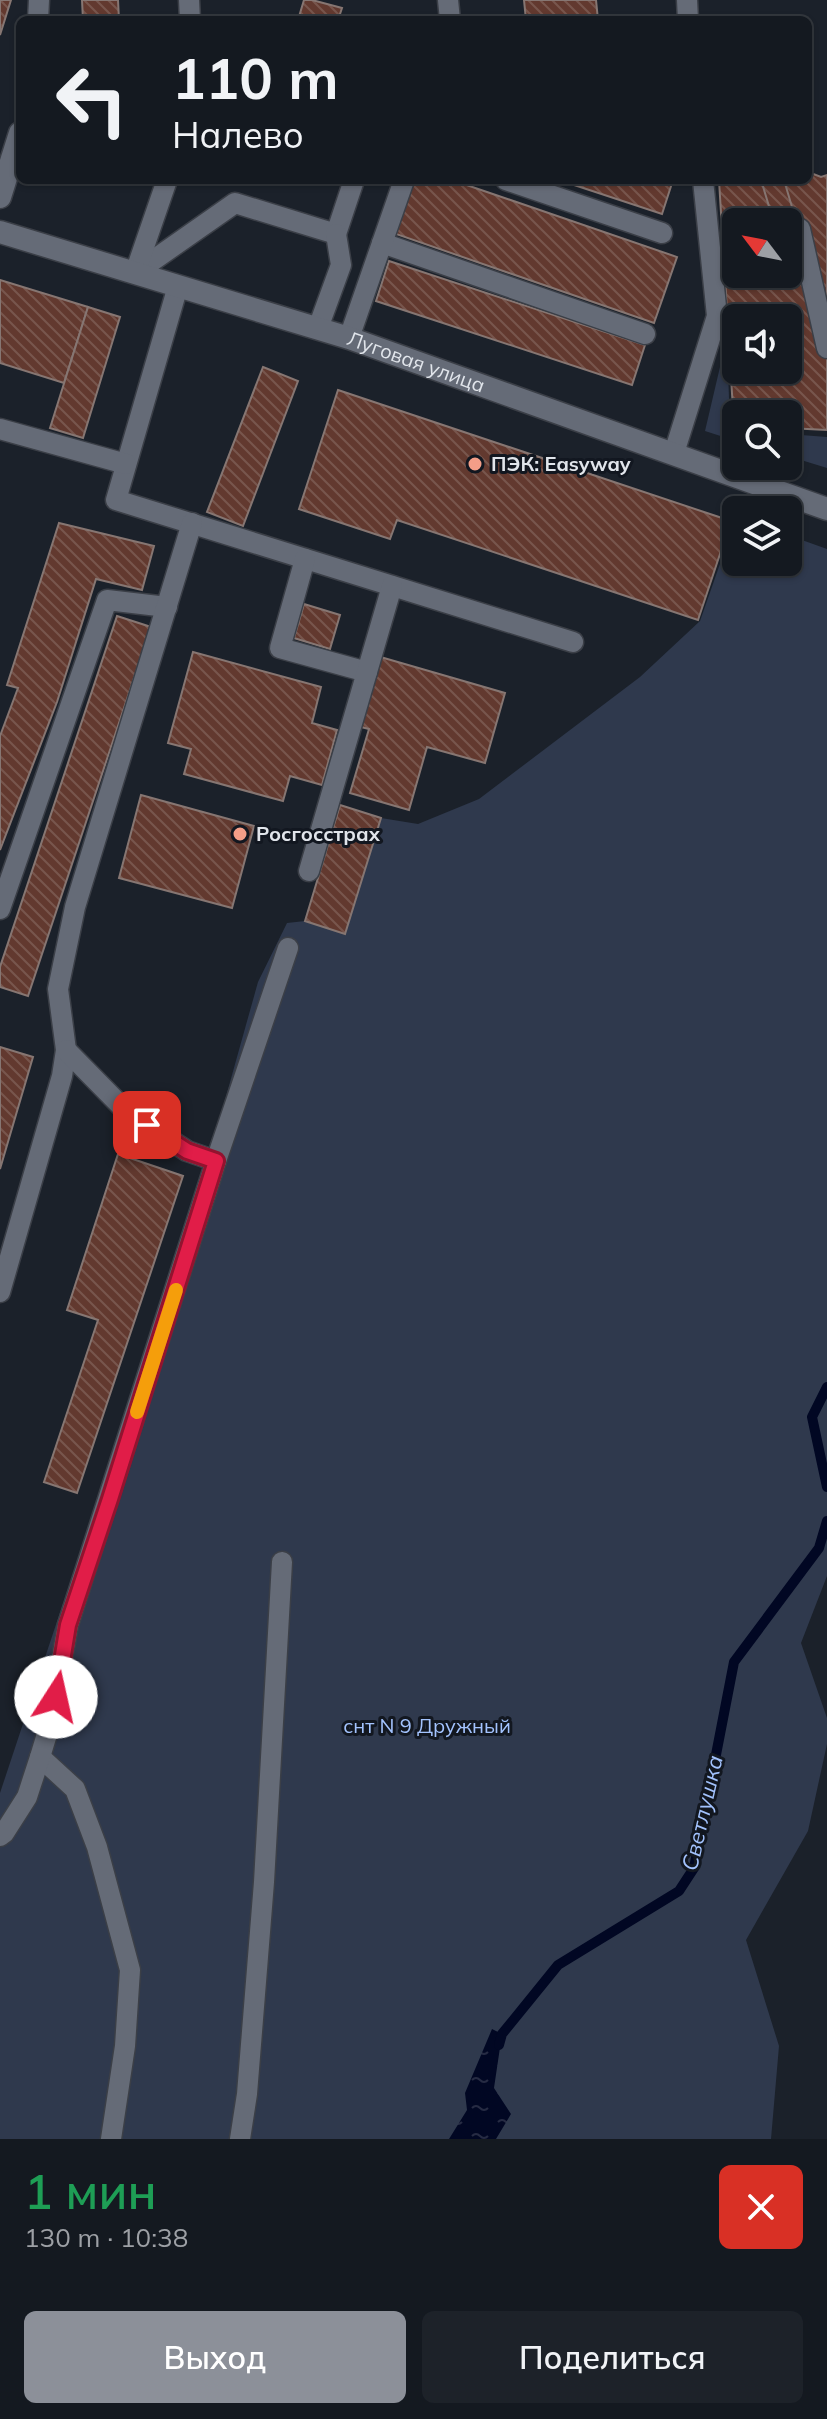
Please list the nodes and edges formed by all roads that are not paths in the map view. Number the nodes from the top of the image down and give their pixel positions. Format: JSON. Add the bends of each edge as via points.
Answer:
{"nodes":[{"id":1,"x":16,"y":146,"type":"edge"},
{"id":2,"x":166,"y":184,"type":"edge"},
{"id":3,"x":353,"y":184,"type":"edge"},
{"id":4,"x":403,"y":184,"type":"edge"},
{"id":5,"x":518,"y":184,"type":"edge"},
{"id":6,"x":703,"y":184,"type":"edge"},
{"id":7,"x":0,"y":197,"type":"edge"},
{"id":8,"x":0,"y":232,"type":"edge"},
{"id":9,"x":662,"y":233,"type":"dead end"},
{"id":10,"x":336,"y":234,"type":"junction"},
{"id":11,"x":802,"y":238,"type":"edge"},
{"id":12,"x":382,"y":243,"type":"junction"},
{"id":13,"x":135,"y":273,"type":"junction"},
{"id":14,"x":178,"y":286,"type":"junction"},
{"id":15,"x":318,"y":328,"type":"junction"},
{"id":16,"x":645,"y":334,"type":"dead end"},
{"id":17,"x":349,"y":338,"type":"junction"},
{"id":18,"x":827,"y":348,"type":"edge"},
{"id":19,"x":0,"y":429,"type":"edge"},
{"id":20,"x":674,"y":453,"type":"junction"},
{"id":21,"x":126,"y":464,"type":"junction"},
{"id":22,"x":827,"y":509,"type":"edge"},
{"id":23,"x":192,"y":523,"type":"junction"},
{"id":24,"x":305,"y":559,"type":"junction"},
{"id":25,"x":392,"y":586,"type":"junction"},
{"id":26,"x":167,"y":607,"type":"junction"},
{"id":27,"x":573,"y":642,"type":"dead end"},
{"id":28,"x":367,"y":672,"type":"junction"},
{"id":29,"x":309,"y":871,"type":"dead end"},
{"id":30,"x":0,"y":909,"type":"edge"},
{"id":31,"x":288,"y":948,"type":"dead end"},
{"id":32,"x":66,"y":1050,"type":"junction"},
{"id":33,"x":216,"y":1161,"type":"junction"},
{"id":34,"x":0,"y":1292,"type":"edge"},
{"id":35,"x":282,"y":1562,"type":"dead end"},
{"id":36,"x":40,"y":1757,"type":"junction"},
{"id":37,"x":0,"y":1836,"type":"edge"},
{"id":38,"x":111,"y":2139,"type":"edge"},
{"id":39,"x":240,"y":2139,"type":"edge"}],
"edges":[{"from":1,"to":7,"type":"street"},
{"from":2,"to":13,"type":"lane"},
{"from":3,"to":10,"type":"lane"},
{"from":4,"to":12,"type":"lane"},
{"from":5,"to":9,"type":"lane"},
{"from":6,"to":20,"type":"lane","via":[[717,316]]},
{"from":8,"to":13,"type":"street","name":"Луговая улица"},
{"from":10,"to":13,"type":"lane","via":[[235,203]]},
{"from":10,"to":15,"type":"lane","via":[[341,265]]},
{"from":11,"to":18,"type":"lane"},
{"from":12,"to":16,"type":"lane"},
{"from":12,"to":17,"type":"lane"},
{"from":13,"to":14,"type":"street","name":"Луговая улица"},
{"from":14,"to":15,"type":"street","name":"Луговая улица"},
{"from":14,"to":21,"type":"lane"},
{"from":15,"to":17,"type":"street","name":"Луговая улица"},
{"from":17,"to":20,"type":"street","name":"Луговая улица"},
{"from":19,"to":21,"type":"lane"},
{"from":20,"to":22,"type":"street","name":"Луговая улица"},
{"from":21,"to":23,"type":"lane","via":[[116,500]]},
{"from":23,"to":24,"type":"lane"},
{"from":23,"to":26,"type":"lane"},
{"from":24,"to":25,"type":"lane"},
{"from":24,"to":28,"type":"lane","via":[[280,648]]},
{"from":25,"to":27,"type":"lane"},
{"from":25,"to":28,"type":"lane"},
{"from":26,"to":30,"type":"lane","via":[[107,600]]},
{"from":26,"to":32,"type":"lane","via":[[75,907],[58,989]]},
{"from":28,"to":29,"type":"lane"},
{"from":31,"to":33,"type":"lane"},
{"from":32,"to":33,"type":"lane","via":[[127,1112],[187,1151]]},
{"from":32,"to":34,"type":"lane"},
{"from":33,"to":36,"type":"lane","via":[[68,1625]]},
{"from":35,"to":39,"type":"lane","via":[[264,1882]]},
{"from":36,"to":37,"type":"lane","via":[[27,1797]]},
{"from":36,"to":38,"type":"lane","via":[[75,1789],[97,1847],[130,1970]]}]}
